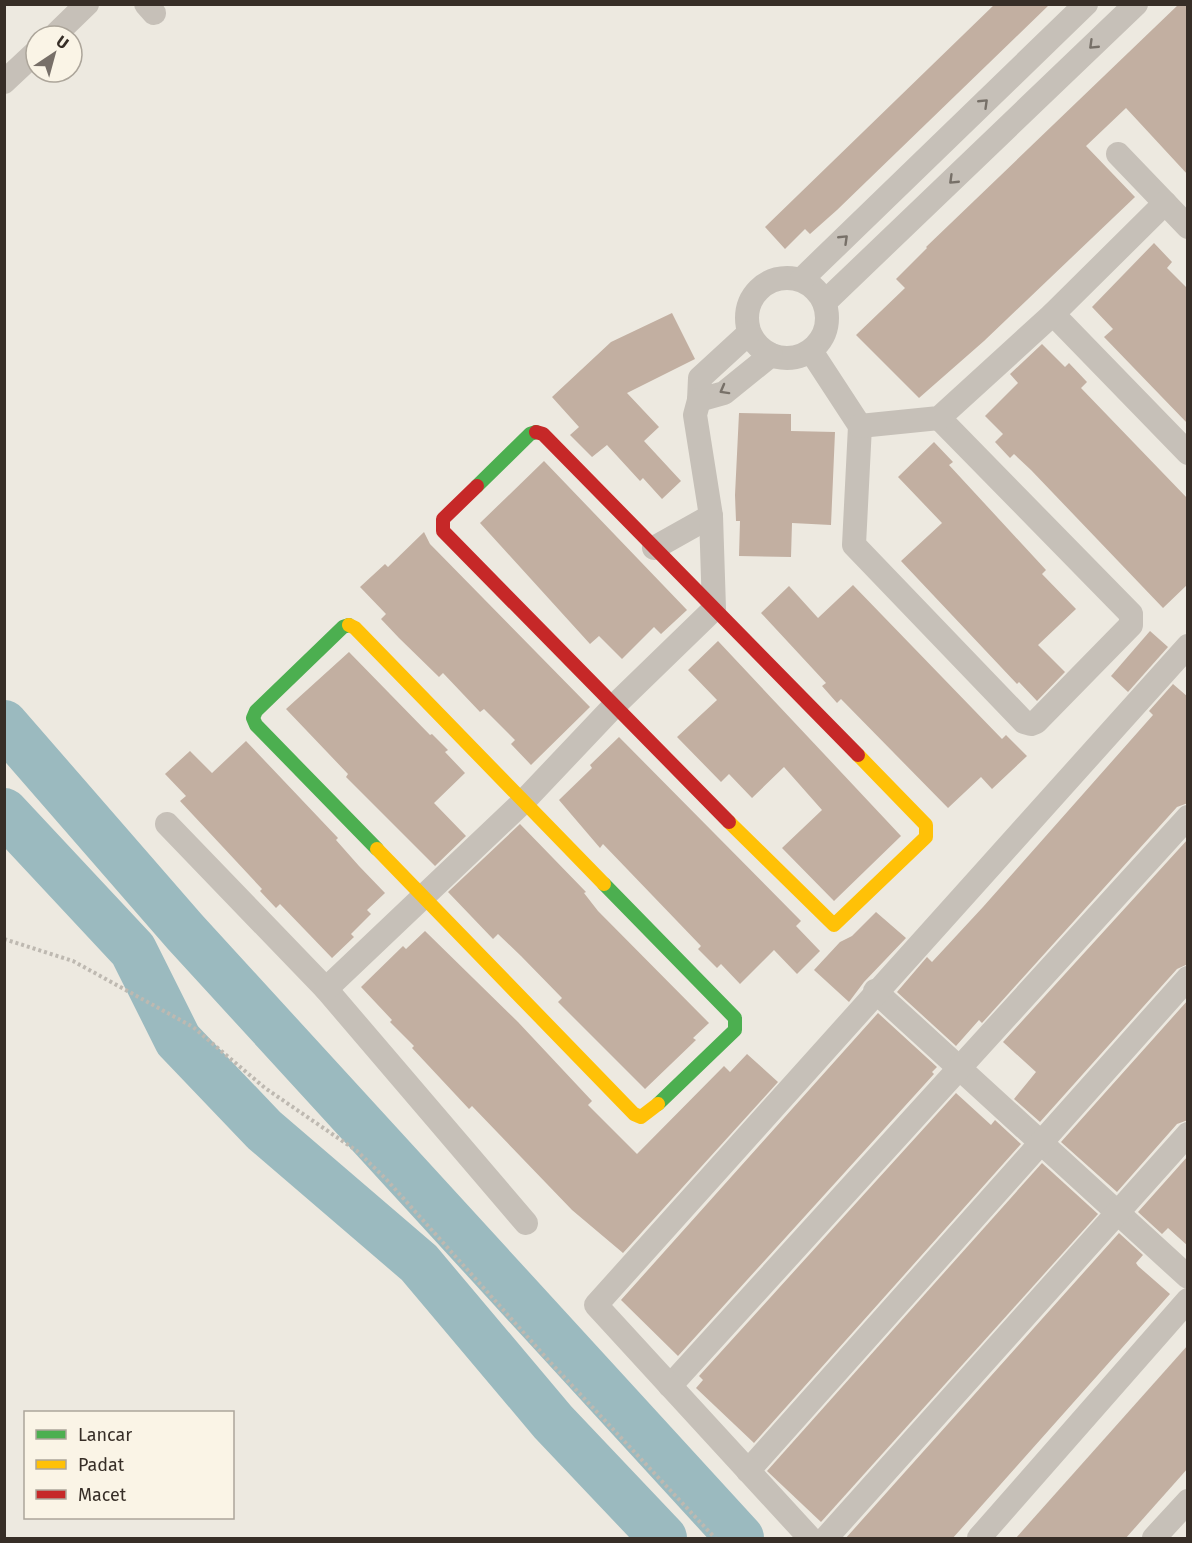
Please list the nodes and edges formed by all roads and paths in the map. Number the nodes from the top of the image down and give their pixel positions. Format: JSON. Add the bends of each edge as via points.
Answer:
{"nodes":[{"id":1,"x":87,"y":4,"type":"edge"},
{"id":2,"x":1086,"y":4,"type":"edge"},
{"id":3,"x":1136,"y":4,"type":"edge"},
{"id":4,"x":66,"y":24,"type":"edge"},
{"id":5,"x":24,"y":63,"type":"edge"},
{"id":6,"x":4,"y":82,"type":"edge"},
{"id":7,"x":1118,"y":154,"type":"dead end"},
{"id":8,"x":1165,"y":203,"type":"junction"},
{"id":9,"x":1188,"y":227,"type":"edge"},
{"id":10,"x":802,"y":279,"type":"junction"},
{"id":11,"x":825,"y":302,"type":"junction"},
{"id":12,"x":1053,"y":314,"type":"junction"},
{"id":13,"x":749,"y":333,"type":"junction"},
{"id":14,"x":811,"y":351,"type":"junction"},
{"id":15,"x":771,"y":355,"type":"junction"},
{"id":16,"x":699,"y":400,"type":"junction"},
{"id":17,"x":939,"y":418,"type":"junction"},
{"id":18,"x":860,"y":426,"type":"junction"},
{"id":19,"x":1188,"y":453,"type":"edge"},
{"id":20,"x":711,"y":516,"type":"junction"},
{"id":21,"x":654,"y":548,"type":"junction"},
{"id":22,"x":714,"y":609,"type":"junction"},
{"id":23,"x":1182,"y":662,"type":"edge"},
{"id":24,"x":615,"y":705,"type":"junction"},
{"id":25,"x":524,"y":801,"type":"junction"},
{"id":26,"x":1188,"y":817,"type":"edge"},
{"id":27,"x":167,"y":824,"type":"dead end"},
{"id":28,"x":424,"y":897,"type":"junction"},
{"id":29,"x":4,"y":939,"type":"edge"},
{"id":30,"x":1188,"y":978,"type":"edge"},
{"id":31,"x":326,"y":988,"type":"junction"},
{"id":32,"x":875,"y":992,"type":"junction"},
{"id":33,"x":958,"y":1067,"type":"junction"},
{"id":34,"x":1188,"y":1134,"type":"edge"},
{"id":35,"x":1040,"y":1142,"type":"junction"},
{"id":36,"x":1117,"y":1212,"type":"junction"},
{"id":37,"x":526,"y":1223,"type":"dead end"},
{"id":38,"x":1188,"y":1277,"type":"edge"},
{"id":39,"x":1188,"y":1300,"type":"edge"},
{"id":40,"x":670,"y":1386,"type":"junction"},
{"id":41,"x":748,"y":1471,"type":"junction"},
{"id":42,"x":1188,"y":1501,"type":"edge"},
{"id":43,"x":714,"y":1539,"type":"edge"},
{"id":44,"x":810,"y":1539,"type":"edge"},
{"id":45,"x":826,"y":1539,"type":"edge"},
{"id":46,"x":979,"y":1539,"type":"edge"},
{"id":47,"x":1154,"y":1539,"type":"edge"}],
"edges":[{"from":1,"to":4,"type":"street"},
{"from":10,"to":2,"type":"street","one_way":true},
{"from":3,"to":11,"type":"street","one_way":true},
{"from":5,"to":6,"type":"street"},
{"from":7,"to":8,"type":"street"},
{"from":8,"to":9,"type":"street"},
{"from":8,"to":12,"type":"street"},
{"from":10,"to":11,"type":"street","via":[[816,288]]},
{"from":10,"to":13,"type":"street","via":[[782,277],[765,283],[752,296],[746,314]]},
{"from":11,"to":14,"type":"street","via":[[828,320],[823,338]]},
{"from":12,"to":17,"type":"street"},
{"from":12,"to":19,"type":"street"},
{"from":13,"to":15,"type":"street"},
{"from":13,"to":16,"type":"street","via":[[700,378]]},
{"from":14,"to":15,"type":"street","via":[[792,359]]},
{"from":14,"to":18,"type":"street"},
{"from":15,"to":16,"type":"street","one_way":true,"via":[[724,393]]},
{"from":16,"to":20,"type":"street","via":[[695,415]]},
{"from":17,"to":18,"type":"street"},
{"from":17,"to":18,"type":"street","via":[[1133,619],[1031,724],[1024,722],[854,545]]},
{"from":20,"to":21,"type":"street"},
{"from":20,"to":22,"type":"street"},
{"from":21,"to":22,"type":"street"},
{"from":21,"to":24,"type":"street","via":[[543,434],[536,432],[443,519],[443,531]]},
{"from":22,"to":24,"type":"street"},
{"from":22,"to":24,"type":"street","via":[[926,825],[926,837],[847,914],[834,924],[828,922]]},
{"from":23,"to":32,"type":"street"},
{"from":24,"to":25,"type":"street"},
{"from":25,"to":28,"type":"street"},
{"from":25,"to":28,"type":"street","via":[[355,628],[343,627],[253,718]]},
{"from":25,"to":28,"type":"street","via":[[735,1018],[735,1030],[648,1114],[634,1114]]},
{"from":26,"to":33,"type":"street"},
{"from":27,"to":31,"type":"street"},
{"from":28,"to":31,"type":"street"},
{"from":29,"to":43,"type":"path","via":[[73,961],[193,1027],[265,1088],[357,1151]]},
{"from":30,"to":35,"type":"street"},
{"from":31,"to":37,"type":"street"},
{"from":32,"to":33,"type":"street"},
{"from":32,"to":40,"type":"street","via":[[596,1305]]},
{"from":33,"to":35,"type":"street"},
{"from":33,"to":40,"type":"street"},
{"from":34,"to":36,"type":"street"},
{"from":35,"to":36,"type":"street"},
{"from":35,"to":41,"type":"street"},
{"from":36,"to":38,"type":"street"},
{"from":36,"to":45,"type":"street"},
{"from":39,"to":46,"type":"street"},
{"from":40,"to":41,"type":"street"},
{"from":41,"to":44,"type":"street"},
{"from":42,"to":47,"type":"street"}]}
